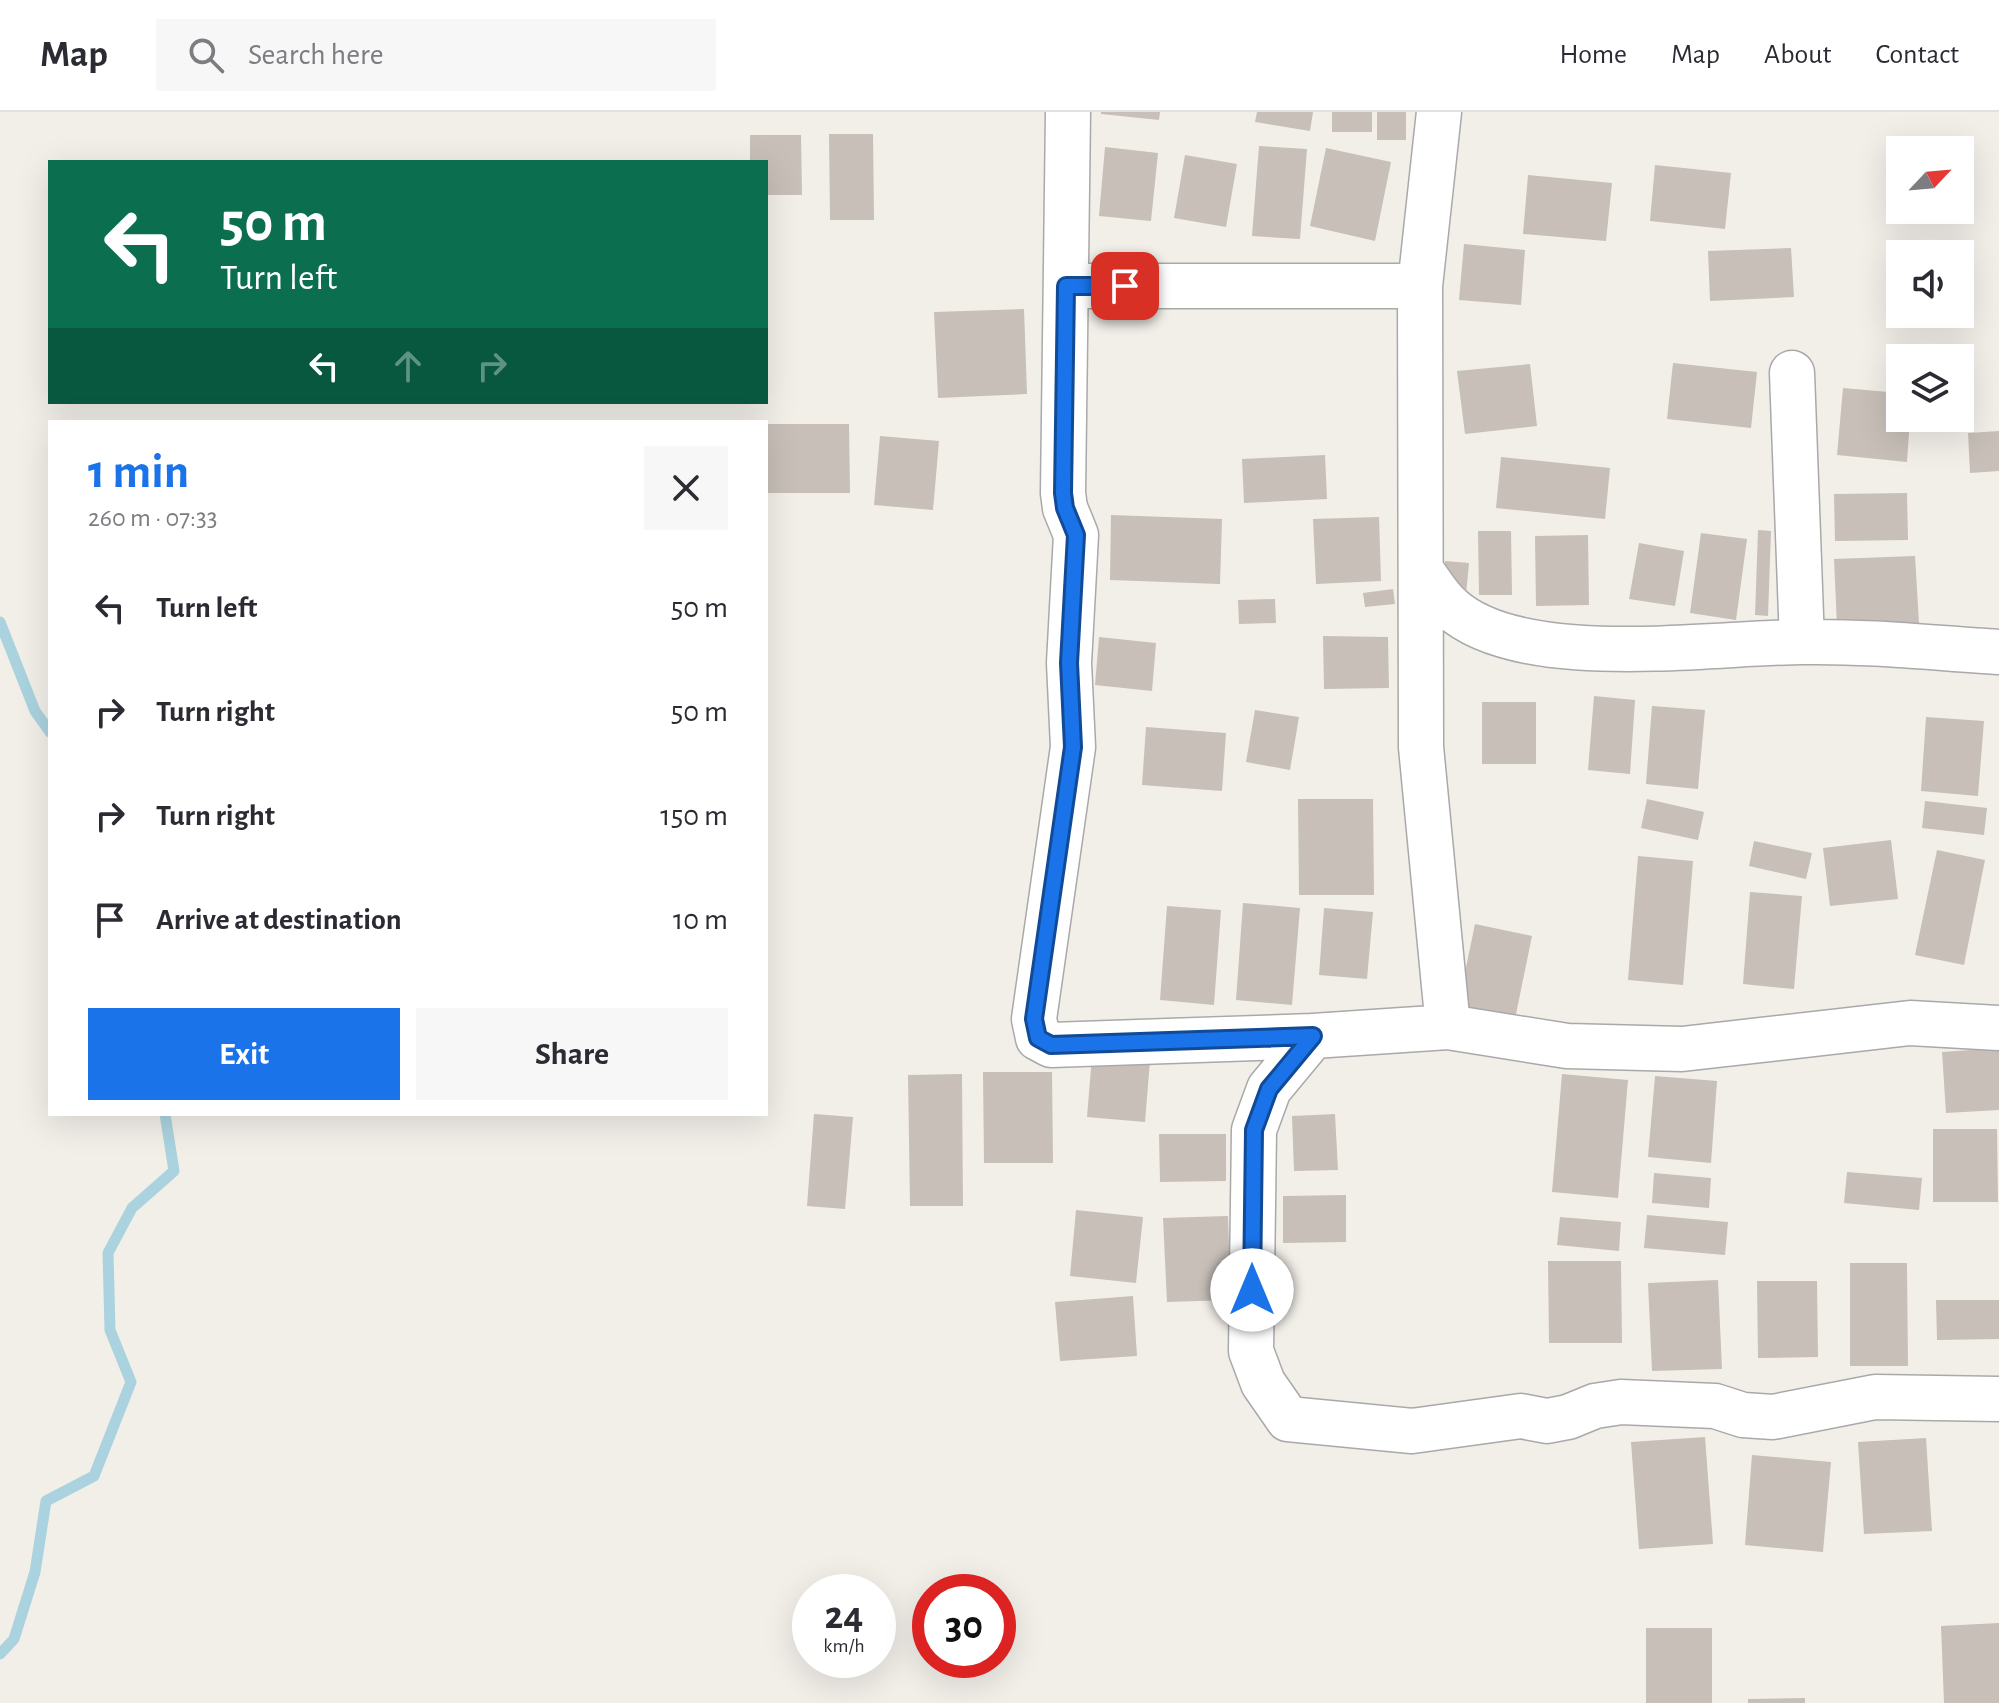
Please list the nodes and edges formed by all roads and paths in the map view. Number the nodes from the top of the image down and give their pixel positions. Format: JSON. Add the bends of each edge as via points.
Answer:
{"nodes":[{"id":1,"x":1068,"y":112,"type":"edge"},
{"id":2,"x":1439,"y":112,"type":"edge"},
{"id":3,"x":1066,"y":286,"type":"junction"},
{"id":4,"x":1420,"y":286,"type":"junction"},
{"id":5,"x":1792,"y":373,"type":"dead end"},
{"id":6,"x":1421,"y":570,"type":"junction"},
{"id":7,"x":1802,"y":642,"type":"junction"},
{"id":8,"x":1999,"y":652,"type":"edge"},
{"id":9,"x":1448,"y":1027,"type":"junction"},
{"id":10,"x":1999,"y":1028,"type":"edge"},
{"id":11,"x":1313,"y":1036,"type":"junction"},
{"id":12,"x":1999,"y":1399,"type":"edge"}],
"edges":[{"from":1,"to":3,"type":"street"},
{"from":2,"to":4,"type":"street"},
{"from":3,"to":4,"type":"street"},
{"from":3,"to":11,"type":"street","via":[[1063,493],[1076,535],[1069,663],[1073,747],[1034,1019],[1038,1038],[1051,1045]]},
{"from":4,"to":6,"type":"street"},
{"from":5,"to":7,"type":"street"},
{"from":6,"to":7,"type":"street","via":[[1451,608],[1518,639],[1586,649]]},
{"from":6,"to":9,"type":"street","via":[[1421,747]]},
{"from":7,"to":8,"type":"street"},
{"from":9,"to":10,"type":"street","via":[[1567,1046],[1651,1049],[1910,1023]]},
{"from":9,"to":11,"type":"street"},
{"from":11,"to":12,"type":"street","via":[[1269,1089],[1254,1130],[1251,1351],[1263,1383],[1288,1419],[1412,1431],[1494,1418],[1547,1421],[1621,1402],[1715,1406],[1773,1417],[1875,1397]]}]}
